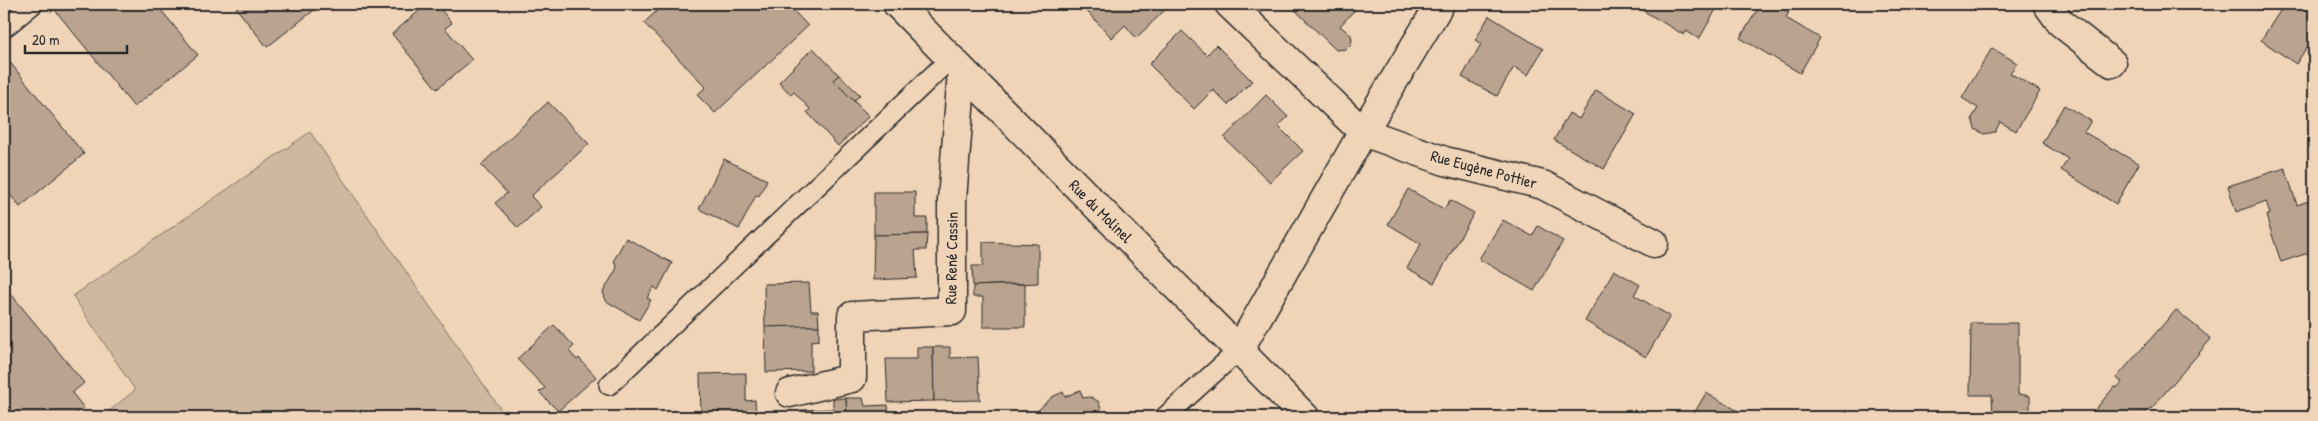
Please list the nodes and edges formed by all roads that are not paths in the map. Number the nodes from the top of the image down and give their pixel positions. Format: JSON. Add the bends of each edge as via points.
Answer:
{"nodes":[{"id":1,"x":33,"y":4,"type":"edge"},
{"id":2,"x":897,"y":4,"type":"edge"},
{"id":3,"x":1229,"y":4,"type":"edge"},
{"id":4,"x":1440,"y":4,"type":"edge"},
{"id":5,"x":2047,"y":4,"type":"edge"},
{"id":6,"x":4,"y":28,"type":"edge"},
{"id":7,"x":2112,"y":63,"type":"dead end"},
{"id":8,"x":956,"y":65,"type":"junction"},
{"id":9,"x":1363,"y":132,"type":"junction"},
{"id":10,"x":1654,"y":243,"type":"dead end"},
{"id":11,"x":1239,"y":350,"type":"junction"},
{"id":12,"x":609,"y":385,"type":"dead end"},
{"id":13,"x":790,"y":393,"type":"dead end"},
{"id":14,"x":1165,"y":417,"type":"edge"},
{"id":15,"x":1305,"y":417,"type":"edge"}],
"edges":[{"from":1,"to":6,"type":"lane"},
{"from":2,"to":8,"type":"street","name":"Rue du Molinel"},
{"from":3,"to":9,"type":"street","name":"Rue Eugène Pottier"},
{"from":4,"to":9,"type":"street"},
{"from":5,"to":7,"type":"street","via":[[2061,23]]},
{"from":8,"to":11,"type":"street","name":"Rue du Molinel"},
{"from":8,"to":12,"type":"lane"},
{"from":8,"to":13,"type":"street","name":"Rue René Cassin","via":[[952,311],[852,316],[852,378]]},
{"from":9,"to":10,"type":"street","name":"Rue Eugène Pottier","via":[[1445,161],[1543,185]]},
{"from":9,"to":11,"type":"street"},
{"from":11,"to":14,"type":"lane"},
{"from":11,"to":15,"type":"street","name":"Rue du Molinel"}]}
